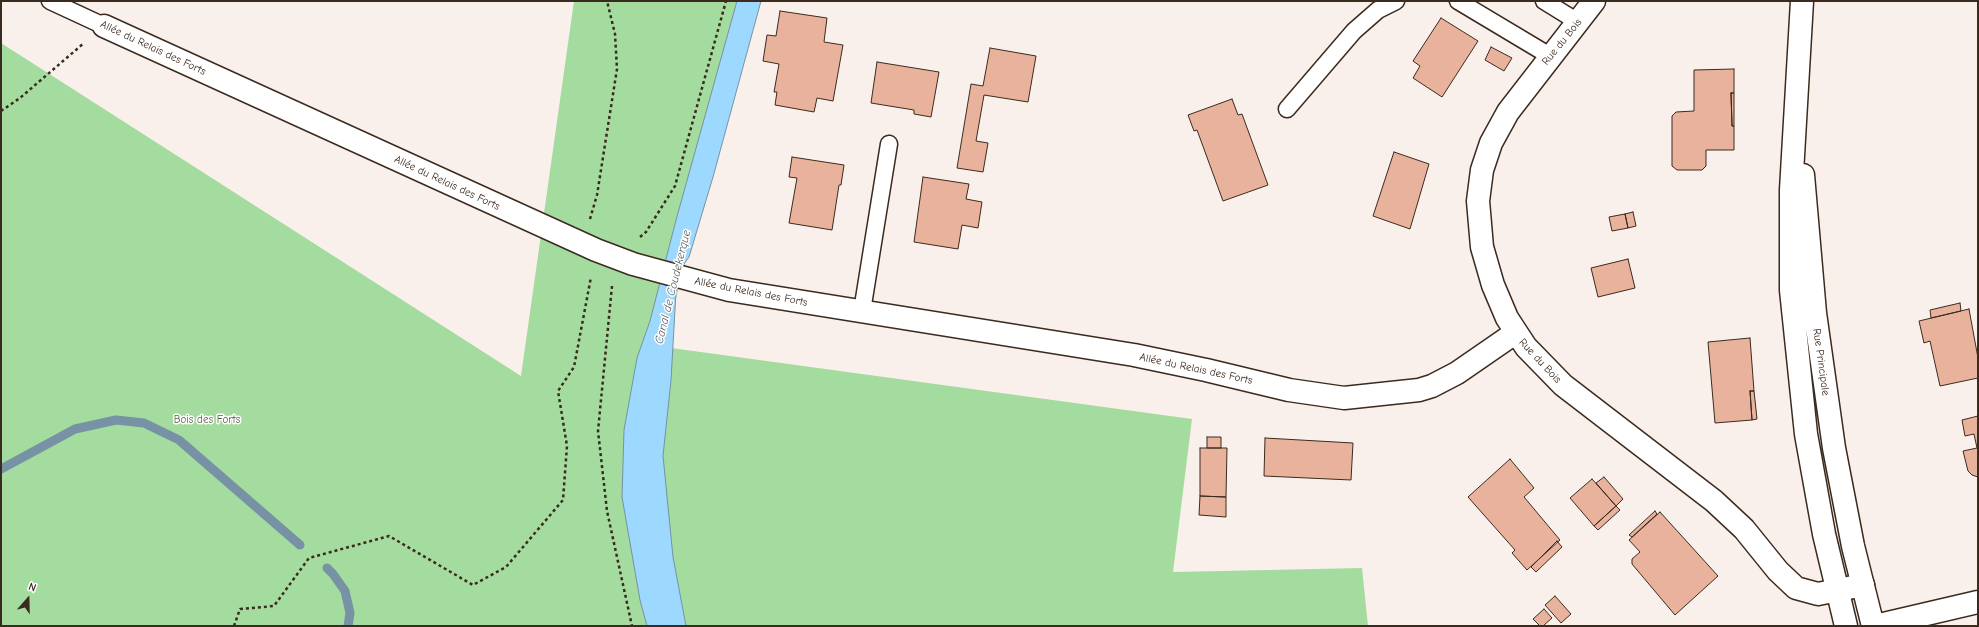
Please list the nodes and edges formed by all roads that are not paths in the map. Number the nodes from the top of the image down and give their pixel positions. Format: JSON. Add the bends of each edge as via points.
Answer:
{"nodes":[{"id":1,"x":50,"y":1,"type":"edge"},
{"id":2,"x":1396,"y":1,"type":"edge"},
{"id":3,"x":1458,"y":1,"type":"edge"},
{"id":4,"x":1544,"y":1,"type":"edge"},
{"id":5,"x":1594,"y":1,"type":"edge"},
{"id":6,"x":1802,"y":1,"type":"edge"},
{"id":7,"x":1578,"y":22,"type":"junction"},
{"id":8,"x":104,"y":26,"type":"joint"},
{"id":9,"x":1550,"y":56,"type":"junction"},
{"id":10,"x":1797,"y":95,"type":"junction"},
{"id":11,"x":1287,"y":109,"type":"dead end"},
{"id":12,"x":889,"y":144,"type":"dead end"},
{"id":13,"x":862,"y":311,"type":"junction"},
{"id":14,"x":1515,"y":333,"type":"junction"},
{"id":15,"x":1863,"y":585,"type":"junction"},
{"id":16,"x":1837,"y":591,"type":"junction"},
{"id":17,"x":1978,"y":602,"type":"edge"},
{"id":18,"x":1846,"y":626,"type":"edge"},
{"id":19,"x":1874,"y":626,"type":"edge"}],
"edges":[{"from":1,"to":8,"type":"lane","name":"Allée du Relais des Forts"},
{"from":2,"to":11,"type":"lane","via":[[1378,10],[1354,31]]},
{"from":3,"to":9,"type":"lane"},
{"from":4,"to":7,"type":"lane"},
{"from":5,"to":7,"type":"street","name":"Rue du Bois"},
{"from":6,"to":10,"type":"street","name":"Rue Principale"},
{"from":7,"to":9,"type":"street","name":"Rue du Bois"},
{"from":8,"to":13,"type":"street","name":"Allée du Relais des Forts","via":[[598,251],[648,268],[729,290]]},
{"from":9,"to":14,"type":"street","name":"Rue du Bois","via":[[1499,127],[1491,143],[1479,185],[1478,215],[1482,246],[1493,285]]},
{"from":10,"to":15,"type":"street","name":"Rue Principale","via":[[1818,342],[1834,448]]},
{"from":10,"to":16,"type":"street","name":"Rue Principale","via":[[1790,216],[1791,290],[1810,460]]},
{"from":12,"to":13,"type":"lane"},
{"from":13,"to":14,"type":"street","name":"Allée du Relais des Forts","via":[[1134,355],[1289,390],[1344,398],[1419,390],[1432,386],[1458,372]]},
{"from":14,"to":16,"type":"street","name":"Rue du Bois","via":[[1562,385],[1697,487],[1729,515],[1796,588],[1818,594]]},
{"from":15,"to":16,"type":"street","name":"Rue du Bois"},
{"from":15,"to":19,"type":"street","name":"Rue Principale"},
{"from":16,"to":18,"type":"street","name":"Rue Principale"},
{"from":17,"to":19,"type":"street"}]}
